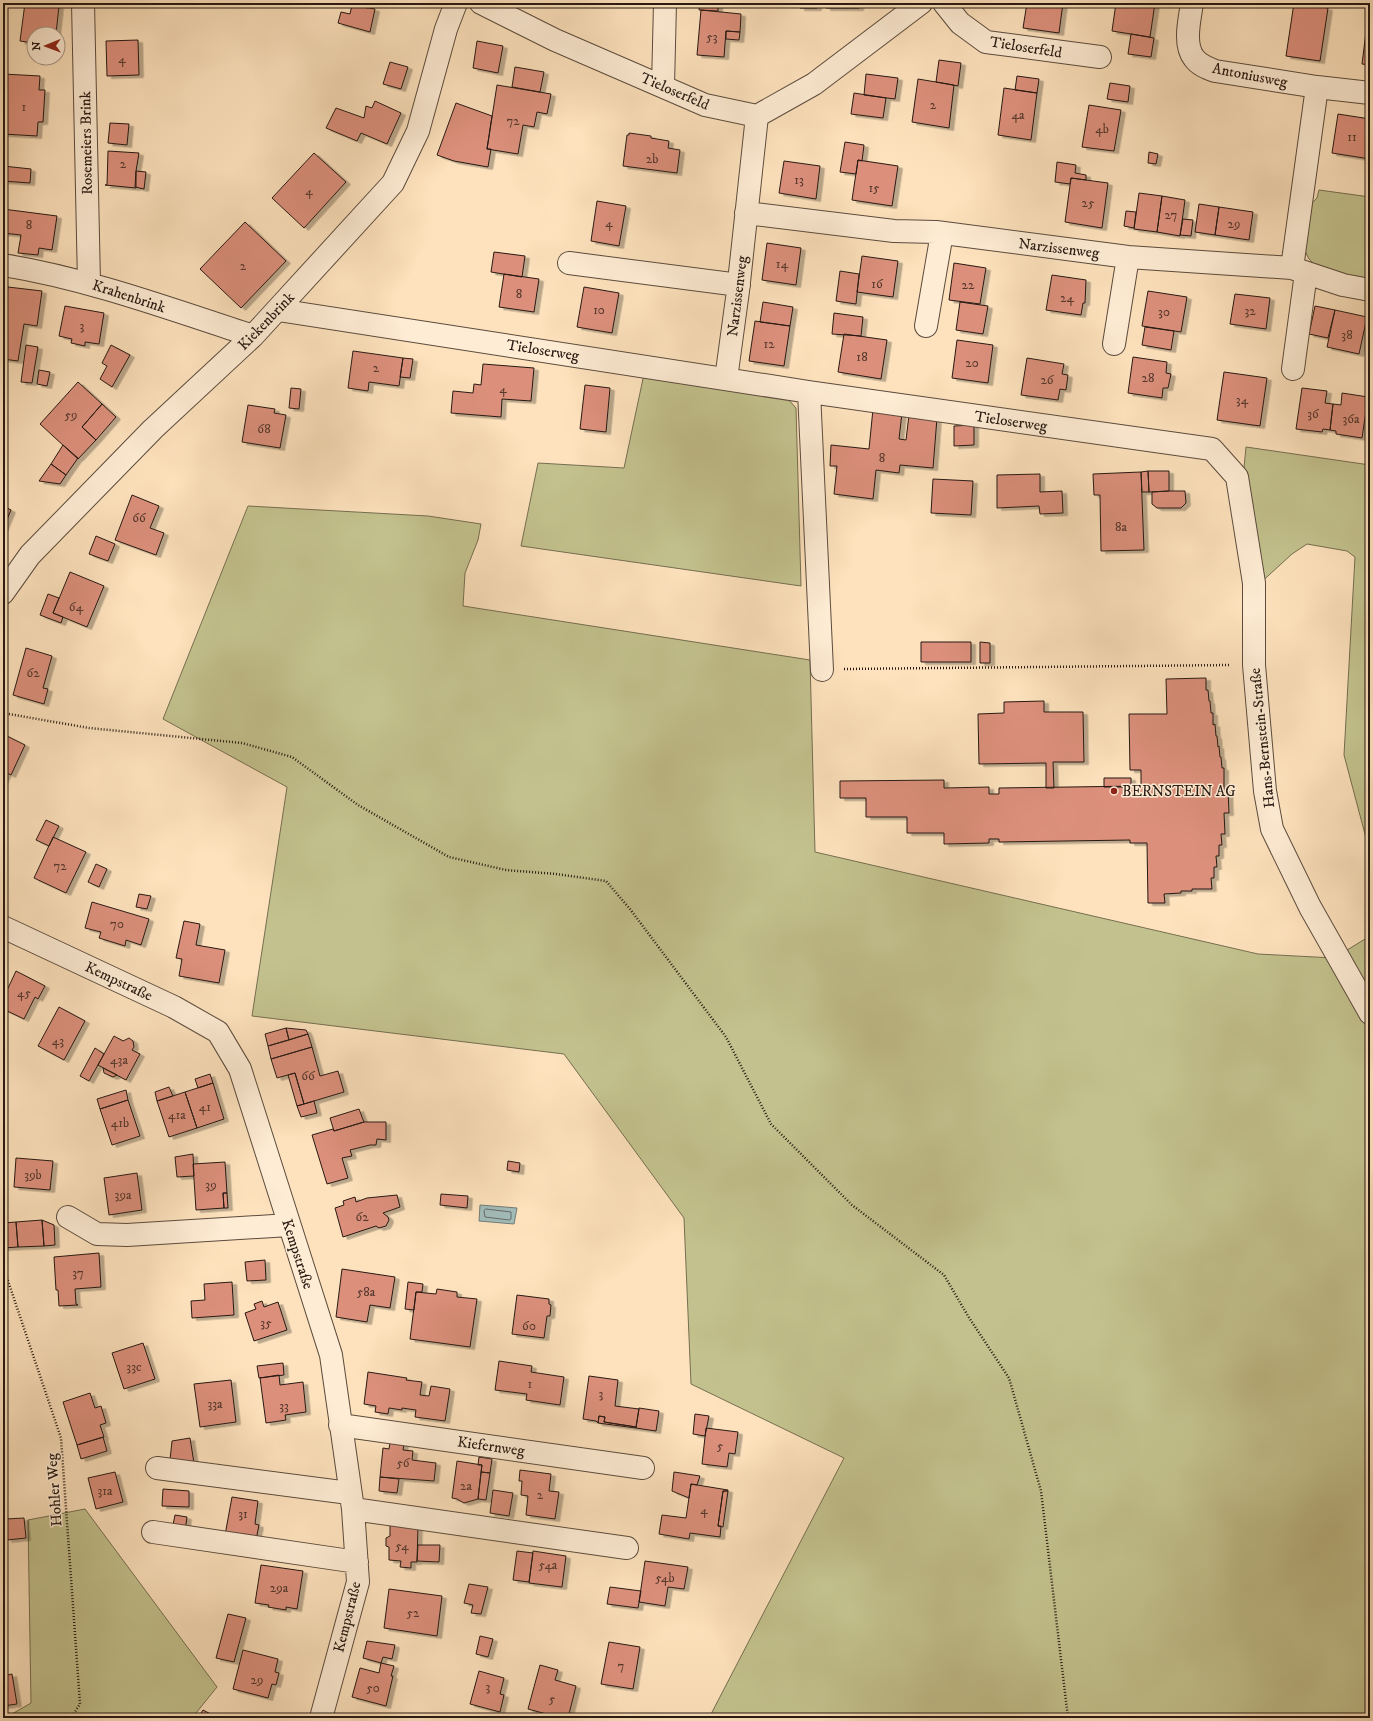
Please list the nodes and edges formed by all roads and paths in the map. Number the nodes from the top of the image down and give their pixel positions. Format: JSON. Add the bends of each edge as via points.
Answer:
{"nodes":[{"id":1,"x":84,"y":3,"type":"edge"},
{"id":2,"x":456,"y":3,"type":"edge"},
{"id":3,"x":481,"y":3,"type":"edge"},
{"id":4,"x":665,"y":3,"type":"edge"},
{"id":5,"x":921,"y":3,"type":"edge"},
{"id":6,"x":944,"y":3,"type":"edge"},
{"id":7,"x":1192,"y":3,"type":"edge"},
{"id":8,"x":1100,"y":57,"type":"dead end"},
{"id":9,"x":663,"y":86,"type":"junction"},
{"id":10,"x":1317,"y":87,"type":"junction"},
{"id":11,"x":1370,"y":93,"type":"edge"},
{"id":12,"x":756,"y":116,"type":"junction"},
{"id":13,"x":746,"y":213,"type":"junction"},
{"id":14,"x":942,"y":233,"type":"junction"},
{"id":15,"x":1128,"y":257,"type":"junction"},
{"id":16,"x":569,"y":263,"type":"dead end"},
{"id":17,"x":3,"y":265,"type":"edge"},
{"id":18,"x":1299,"y":270,"type":"junction"},
{"id":19,"x":89,"y":283,"type":"junction"},
{"id":20,"x":739,"y":285,"type":"junction"},
{"id":21,"x":1370,"y":290,"type":"edge"},
{"id":22,"x":278,"y":310,"type":"junction"},
{"id":23,"x":926,"y":326,"type":"dead end"},
{"id":24,"x":253,"y":336,"type":"junction"},
{"id":25,"x":1114,"y":344,"type":"dead end"},
{"id":26,"x":1293,"y":369,"type":"dead end"},
{"id":27,"x":726,"y":378,"type":"junction"},
{"id":28,"x":809,"y":392,"type":"junction"},
{"id":29,"x":1212,"y":449,"type":"joint"},
{"id":30,"x":3,"y":593,"type":"edge"},
{"id":31,"x":1254,"y":665,"type":"junction"},
{"id":32,"x":822,"y":670,"type":"joint"},
{"id":33,"x":3,"y":713,"type":"edge"},
{"id":34,"x":3,"y":927,"type":"edge"},
{"id":35,"x":1370,"y":1013,"type":"edge"},
{"id":36,"x":68,"y":1217,"type":"dead end"},
{"id":37,"x":289,"y":1225,"type":"junction"},
{"id":38,"x":3,"y":1266,"type":"edge"},
{"id":39,"x":340,"y":1425,"type":"junction"},
{"id":40,"x":157,"y":1468,"type":"dead end"},
{"id":41,"x":643,"y":1468,"type":"dead end"},
{"id":42,"x":351,"y":1501,"type":"junction"},
{"id":43,"x":153,"y":1532,"type":"dead end"},
{"id":44,"x":627,"y":1548,"type":"dead end"},
{"id":45,"x":357,"y":1562,"type":"junction"},
{"id":46,"x":71,"y":1718,"type":"edge"},
{"id":47,"x":321,"y":1718,"type":"edge"},
{"id":48,"x":1068,"y":1718,"type":"edge"}],
"edges":[{"from":1,"to":19,"type":"street","name":"Rosemeiers Brink"},
{"from":2,"to":22,"type":"street","name":"Kiekenbrink","via":[[446,29],[418,131],[393,183]]},
{"from":3,"to":9,"type":"street","name":"Tieloserfeld","via":[[555,40]]},
{"from":4,"to":9,"type":"street"},
{"from":5,"to":12,"type":"street","via":[[814,84]]},
{"from":6,"to":8,"type":"street","name":"Tieloserfeld","via":[[960,23],[986,42]]},
{"from":7,"to":10,"type":"street","name":"Antoniusweg","via":[[1189,48],[1193,58],[1202,65],[1215,71]]},
{"from":9,"to":12,"type":"street","name":"Tieloserfeld","via":[[705,105]]},
{"from":10,"to":11,"type":"street","name":"Antoniusweg"},
{"from":10,"to":18,"type":"street"},
{"from":12,"to":13,"type":"street","name":"Narzissenweg"},
{"from":13,"to":14,"type":"street","name":"Narzissenweg","via":[[894,231]]},
{"from":13,"to":20,"type":"street","name":"Narzissenweg"},
{"from":14,"to":15,"type":"street","name":"Narzissenweg"},
{"from":14,"to":23,"type":"street"},
{"from":15,"to":18,"type":"street","name":"Narzissenweg"},
{"from":15,"to":25,"type":"street"},
{"from":16,"to":20,"type":"street"},
{"from":17,"to":19,"type":"street","name":"Krahenbrink","via":[[42,271]]},
{"from":18,"to":21,"type":"street","name":"Narzissenweg","via":[[1343,285]]},
{"from":18,"to":26,"type":"street"},
{"from":19,"to":24,"type":"street","name":"Krahenbrink"},
{"from":20,"to":27,"type":"street","name":"Narzissenweg"},
{"from":22,"to":24,"type":"street","name":"Kiekenbrink"},
{"from":22,"to":27,"type":"street","name":"Tieloserweg"},
{"from":24,"to":30,"type":"street","name":"Kiekenbrink","via":[[153,429],[36,549]]},
{"from":27,"to":28,"type":"street","name":"Tieloserweg"},
{"from":28,"to":29,"type":"street","name":"Tieloserweg"},
{"from":28,"to":32,"type":"street"},
{"from":29,"to":31,"type":"street","name":"Hans-Bernstein-Straße","via":[[1237,477],[1254,583]]},
{"from":31,"to":32,"type":"path"},
{"from":31,"to":35,"type":"street","name":"Hans-Bernstein-Straße","via":[[1265,792],[1272,829],[1310,907]]},
{"from":33,"to":48,"type":"path","via":[[89,728],[242,743],[292,757],[358,805],[449,857],[506,870],[606,881],[726,1037],[771,1124],[852,1205],[944,1275],[1009,1378],[1041,1491]]},
{"from":34,"to":37,"type":"street","name":"Kempstraße","via":[[174,1007],[218,1032],[240,1069]]},
{"from":36,"to":37,"type":"street","via":[[97,1234],[112,1235]]},
{"from":37,"to":39,"type":"street","name":"Kempstraße","via":[[331,1355]]},
{"from":38,"to":46,"type":"path","name":"Hohler Weg","via":[[61,1438],[80,1704]]},
{"from":39,"to":41,"type":"street","name":"Kiefernweg"},
{"from":39,"to":42,"type":"street","name":"Kempstraße"},
{"from":40,"to":42,"type":"street"},
{"from":42,"to":44,"type":"street"},
{"from":42,"to":45,"type":"street","name":"Kempstraße"},
{"from":43,"to":45,"type":"street"},
{"from":45,"to":47,"type":"street","name":"Kempstraße","via":[[358,1582]]}]}
